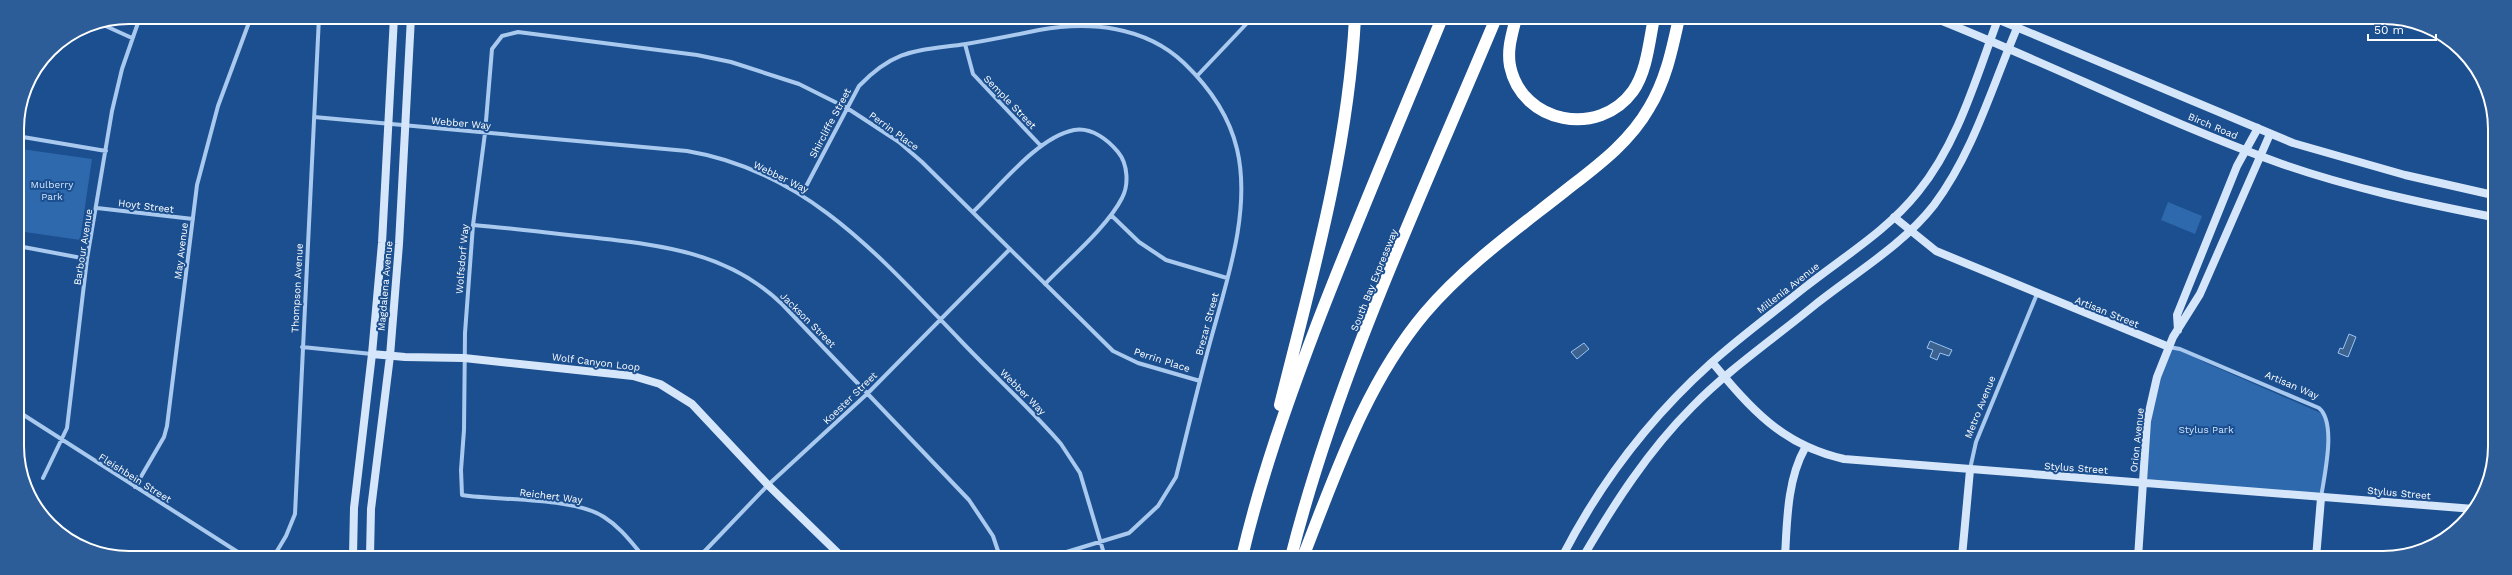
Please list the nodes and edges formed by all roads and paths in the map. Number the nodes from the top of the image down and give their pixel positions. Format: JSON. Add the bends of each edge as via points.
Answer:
{"nodes":[{"id":1,"x":137,"y":24,"type":"edge"},
{"id":2,"x":249,"y":24,"type":"edge"},
{"id":3,"x":319,"y":24,"type":"edge"},
{"id":4,"x":394,"y":24,"type":"edge"},
{"id":5,"x":411,"y":24,"type":"edge"},
{"id":6,"x":1246,"y":24,"type":"edge"},
{"id":7,"x":1354,"y":24,"type":"edge"},
{"id":8,"x":1440,"y":24,"type":"edge"},
{"id":9,"x":1493,"y":24,"type":"edge"},
{"id":10,"x":1514,"y":24,"type":"edge"},
{"id":11,"x":1653,"y":24,"type":"edge"},
{"id":12,"x":1677,"y":24,"type":"edge"},
{"id":13,"x":1949,"y":24,"type":"edge"},
{"id":14,"x":1995,"y":24,"type":"edge"},
{"id":15,"x":2008,"y":24,"type":"edge"},
{"id":16,"x":107,"y":27,"type":"edge"},
{"id":17,"x":2017,"y":28,"type":"junction"},
{"id":18,"x":508,"y":34,"type":"joint"},
{"id":19,"x":132,"y":38,"type":"junction"},
{"id":20,"x":1990,"y":41,"type":"junction"},
{"id":21,"x":965,"y":44,"type":"junction"},
{"id":22,"x":2008,"y":49,"type":"junction"},
{"id":23,"x":1197,"y":76,"type":"junction"},
{"id":24,"x":847,"y":108,"type":"junction"},
{"id":25,"x":314,"y":117,"type":"junction"},
{"id":26,"x":388,"y":124,"type":"junction"},
{"id":27,"x":405,"y":126,"type":"junction"},
{"id":28,"x":2258,"y":128,"type":"junction"},
{"id":29,"x":485,"y":133,"type":"junction"},
{"id":30,"x":2270,"y":134,"type":"junction"},
{"id":31,"x":24,"y":137,"type":"edge"},
{"id":32,"x":1041,"y":146,"type":"junction"},
{"id":33,"x":2246,"y":150,"type":"junction"},
{"id":34,"x":106,"y":151,"type":"junction"},
{"id":35,"x":2260,"y":156,"type":"junction"},
{"id":36,"x":802,"y":194,"type":"junction"},
{"id":37,"x":2488,"y":194,"type":"edge"},
{"id":38,"x":97,"y":208,"type":"junction"},
{"id":39,"x":974,"y":211,"type":"junction"},
{"id":40,"x":1111,"y":215,"type":"junction"},
{"id":41,"x":2488,"y":216,"type":"edge"},
{"id":42,"x":1894,"y":217,"type":"junction"},
{"id":43,"x":193,"y":219,"type":"junction"},
{"id":44,"x":473,"y":225,"type":"junction"},
{"id":45,"x":1910,"y":230,"type":"junction"},
{"id":46,"x":24,"y":247,"type":"edge"},
{"id":47,"x":1010,"y":248,"type":"junction"},
{"id":48,"x":88,"y":259,"type":"junction"},
{"id":49,"x":1227,"y":278,"type":"junction"},
{"id":50,"x":1046,"y":284,"type":"junction"},
{"id":51,"x":2037,"y":294,"type":"junction"},
{"id":52,"x":941,"y":320,"type":"junction"},
{"id":53,"x":2178,"y":330,"type":"junction"},
{"id":54,"x":302,"y":347,"type":"junction"},
{"id":55,"x":2169,"y":347,"type":"junction"},
{"id":56,"x":372,"y":354,"type":"junction"},
{"id":57,"x":390,"y":356,"type":"junction"},
{"id":58,"x":464,"y":358,"type":"junction"},
{"id":59,"x":1712,"y":362,"type":"junction"},
{"id":60,"x":1725,"y":378,"type":"junction"},
{"id":61,"x":1200,"y":381,"type":"junction"},
{"id":62,"x":868,"y":393,"type":"junction"},
{"id":63,"x":24,"y":415,"type":"edge"},
{"id":64,"x":60,"y":440,"type":"junction"},
{"id":65,"x":1805,"y":448,"type":"junction"},
{"id":66,"x":1970,"y":470,"type":"junction"},
{"id":67,"x":1264,"y":472,"type":"junction"},
{"id":68,"x":43,"y":478,"type":"dead end"},
{"id":69,"x":2143,"y":483,"type":"junction"},
{"id":70,"x":768,"y":485,"type":"junction"},
{"id":71,"x":135,"y":487,"type":"junction"},
{"id":72,"x":462,"y":494,"type":"joint"},
{"id":73,"x":2320,"y":498,"type":"junction"},
{"id":74,"x":2467,"y":508,"type":"edge"},
{"id":75,"x":1102,"y":542,"type":"junction"},
{"id":76,"x":236,"y":551,"type":"edge"},
{"id":77,"x":277,"y":551,"type":"edge"},
{"id":78,"x":353,"y":551,"type":"edge"},
{"id":79,"x":370,"y":551,"type":"edge"},
{"id":80,"x":639,"y":551,"type":"edge"},
{"id":81,"x":705,"y":551,"type":"edge"},
{"id":82,"x":836,"y":551,"type":"edge"},
{"id":83,"x":998,"y":551,"type":"edge"},
{"id":84,"x":1071,"y":551,"type":"edge"},
{"id":85,"x":1104,"y":551,"type":"edge"},
{"id":86,"x":1244,"y":551,"type":"edge"},
{"id":87,"x":1293,"y":551,"type":"edge"},
{"id":88,"x":1305,"y":551,"type":"edge"},
{"id":89,"x":1566,"y":551,"type":"edge"},
{"id":90,"x":1587,"y":551,"type":"edge"},
{"id":91,"x":1786,"y":551,"type":"edge"},
{"id":92,"x":1963,"y":551,"type":"edge"},
{"id":93,"x":2138,"y":551,"type":"edge"},
{"id":94,"x":2316,"y":551,"type":"edge"}],
"edges":[{"from":1,"to":19,"type":"street","name":"Barbour Avenue"},
{"from":2,"to":43,"type":"street","name":"May Avenue","via":[[207,143],[197,185]]},
{"from":3,"to":25,"type":"street","name":"Thompson Avenue"},
{"from":4,"to":26,"type":"street","name":"Magdalena Avenue"},
{"from":5,"to":27,"type":"street","name":"Magdalena Avenue"},
{"from":6,"to":23,"type":"street"},
{"from":7,"to":67,"type":"highway","via":[[1348,102],[1333,193]]},
{"from":8,"to":67,"type":"highway","via":[[1354,230]]},
{"from":9,"to":87,"type":"highway","name":"South Bay Expressway","via":[[1366,328],[1313,478]]},
{"from":10,"to":11,"type":"highway","via":[[1509,58],[1520,89],[1535,106],[1548,114],[1579,120],[1609,112],[1633,91],[1642,71]]},
{"from":12,"to":88,"type":"highway","via":[[1661,84],[1634,130],[1605,159],[1469,268],[1438,298],[1398,348],[1376,385],[1341,459]]},
{"from":13,"to":20,"type":"street","name":"Birch Road"},
{"from":14,"to":20,"type":"street","name":"Millenia Avenue"},
{"from":15,"to":17,"type":"street","name":"Birch Road"},
{"from":16,"to":19,"type":"street"},
{"from":17,"to":22,"type":"street"},
{"from":17,"to":28,"type":"street","name":"Birch Road"},
{"from":18,"to":24,"type":"street","name":"Perrin Place","via":[[518,32],[697,54],[732,62],[799,84]]},
{"from":18,"to":29,"type":"street","name":"Wolfsdorf Way","via":[[502,36],[492,49]]},
{"from":19,"to":34,"type":"street","name":"Barbour Avenue","via":[[115,100]]},
{"from":20,"to":22,"type":"street","name":"Birch Road"},
{"from":20,"to":42,"type":"street","name":"Millenia Avenue","via":[[1968,102],[1947,146],[1920,190]]},
{"from":21,"to":23,"type":"street","name":"Shircliffe Street","via":[[1062,26],[1098,26],[1134,34],[1162,47]]},
{"from":21,"to":24,"type":"street","name":"Shircliffe Street","via":[[925,48],[889,60],[873,71],[859,86]]},
{"from":21,"to":32,"type":"street","name":"Semple Street","via":[[973,74]]},
{"from":22,"to":33,"type":"street","name":"Birch Road"},
{"from":22,"to":45,"type":"street","via":[[1962,158],[1934,204]]},
{"from":23,"to":49,"type":"street","name":"Brezar Street","via":[[1224,115],[1239,160],[1243,194]]},
{"from":24,"to":36,"type":"street","name":"Shircliffe Street"},
{"from":24,"to":39,"type":"street","name":"Perrin Place","via":[[902,145]]},
{"from":25,"to":26,"type":"street","name":"Webber Way"},
{"from":25,"to":54,"type":"street","name":"Thompson Avenue"},
{"from":26,"to":27,"type":"street","name":"Webber Way"},
{"from":26,"to":56,"type":"street","name":"Magdalena Avenue","via":[[382,243]]},
{"from":27,"to":29,"type":"street","name":"Webber Way"},
{"from":27,"to":57,"type":"street","name":"Magdalena Avenue"},
{"from":28,"to":30,"type":"street","name":"Birch Road"},
{"from":28,"to":33,"type":"street","name":"Orion Avenue"},
{"from":29,"to":36,"type":"street","name":"Webber Way","via":[[702,154],[762,175]]},
{"from":29,"to":44,"type":"street","name":"Wolfsdorf Way"},
{"from":30,"to":35,"type":"street","name":"Orion Avenue"},
{"from":30,"to":37,"type":"street","name":"Birch Road","via":[[2332,156]]},
{"from":31,"to":34,"type":"street"},
{"from":32,"to":39,"type":"street"},
{"from":32,"to":40,"type":"street","via":[[1076,130],[1097,134],[1109,141],[1121,156],[1127,186]]},
{"from":33,"to":35,"type":"street","name":"Birch Road"},
{"from":33,"to":53,"type":"street","name":"Orion Avenue","via":[[2237,166],[2177,315]]},
{"from":34,"to":38,"type":"street","name":"Barbour Avenue"},
{"from":35,"to":41,"type":"street","name":"Birch Road","via":[[2392,196]]},
{"from":35,"to":53,"type":"street","name":"Orion Avenue","via":[[2200,294]]},
{"from":36,"to":52,"type":"street","name":"Webber Way","via":[[862,240]]},
{"from":38,"to":43,"type":"street","name":"Hoyt Street"},
{"from":38,"to":48,"type":"street","name":"Barbour Avenue"},
{"from":39,"to":47,"type":"street","name":"Perrin Place"},
{"from":40,"to":49,"type":"street","via":[[1139,242],[1166,260]]},
{"from":40,"to":50,"type":"street"},
{"from":42,"to":45,"type":"street"},
{"from":42,"to":59,"type":"street","name":"Millenia Avenue"},
{"from":43,"to":71,"type":"street","name":"May Avenue","via":[[167,426],[164,437]]},
{"from":44,"to":58,"type":"street","name":"Wolfsdorf Way"},
{"from":44,"to":62,"type":"street","name":"Jackson Street","via":[[670,247],[713,260],[773,296]]},
{"from":45,"to":51,"type":"street","via":[[1936,251]]},
{"from":45,"to":60,"type":"street"},
{"from":46,"to":48,"type":"street"},
{"from":47,"to":50,"type":"street","name":"Perrin Place"},
{"from":47,"to":52,"type":"street","name":"Koester Street"},
{"from":48,"to":64,"type":"street","name":"Barbour Avenue","via":[[68,422]]},
{"from":49,"to":61,"type":"street","name":"Brezar Street"},
{"from":50,"to":61,"type":"street","name":"Perrin Place","via":[[1113,351],[1138,363]]},
{"from":51,"to":55,"type":"street","name":"Artisan Street"},
{"from":51,"to":66,"type":"street","name":"Metro Avenue","via":[[1976,442]]},
{"from":52,"to":62,"type":"street","name":"Koester Street"},
{"from":52,"to":75,"type":"street","name":"Webber Way","via":[[1070,455],[1080,473]]},
{"from":53,"to":55,"type":"street","name":"Orion Avenue"},
{"from":54,"to":56,"type":"street","name":"Wolf Canyon Loop"},
{"from":54,"to":77,"type":"street","name":"Thompson Avenue","via":[[295,514]]},
{"from":55,"to":69,"type":"street","name":"Orion Avenue","via":[[2157,377],[2148,416]]},
{"from":55,"to":73,"type":"street","name":"Artisan Way","via":[[2180,349],[2324,412],[2329,432]]},
{"from":56,"to":57,"type":"street","name":"Wolf Canyon Loop"},
{"from":56,"to":78,"type":"street","name":"Magdalena Avenue","via":[[354,508]]},
{"from":57,"to":58,"type":"street","name":"Wolf Canyon Loop"},
{"from":57,"to":79,"type":"street","name":"Magdalena Avenue","via":[[371,509]]},
{"from":58,"to":70,"type":"street","name":"Wolf Canyon Loop","via":[[633,376],[660,384],[692,404]]},
{"from":58,"to":72,"type":"street","name":"Wolfsdorf Way"},
{"from":59,"to":60,"type":"street","name":"Stylus Street"},
{"from":59,"to":89,"type":"street","name":"Millenia Avenue","via":[[1661,413],[1611,476]]},
{"from":60,"to":65,"type":"street","name":"Stylus Street","via":[[1754,412]]},
{"from":60,"to":90,"type":"street","via":[[1691,408],[1662,440],[1612,508]]},
{"from":61,"to":75,"type":"street","name":"Brezar Street","via":[[1176,477],[1158,506],[1129,533]]},
{"from":62,"to":70,"type":"street","name":"Koester Street"},
{"from":62,"to":83,"type":"street","name":"Jackson Street","via":[[973,504],[993,536]]},
{"from":63,"to":64,"type":"street","name":"Fleishbein Street"},
{"from":64,"to":68,"type":"street","name":"Barbour Avenue"},
{"from":64,"to":71,"type":"street","name":"Fleishbein Street"},
{"from":65,"to":66,"type":"street","name":"Stylus Street","via":[[1860,462]]},
{"from":65,"to":91,"type":"street","via":[[1790,499]]},
{"from":66,"to":69,"type":"street","name":"Stylus Street"},
{"from":66,"to":92,"type":"street","name":"Metro Avenue"},
{"from":67,"to":86,"type":"highway"},
{"from":69,"to":73,"type":"street","name":"Stylus Street"},
{"from":69,"to":93,"type":"street","name":"Orion Avenue"},
{"from":70,"to":81,"type":"street","name":"Koester Street"},
{"from":70,"to":82,"type":"street","name":"Wolf Canyon Loop"},
{"from":71,"to":76,"type":"street","name":"Fleishbein Street"},
{"from":72,"to":80,"type":"street","name":"Reichert Way","via":[[581,507],[604,516],[626,534]]},
{"from":73,"to":74,"type":"street","name":"Stylus Street"},
{"from":73,"to":94,"type":"street"},
{"from":75,"to":84,"type":"street","name":"Brezar Street"},
{"from":75,"to":85,"type":"street","name":"Webber Way"}]}
